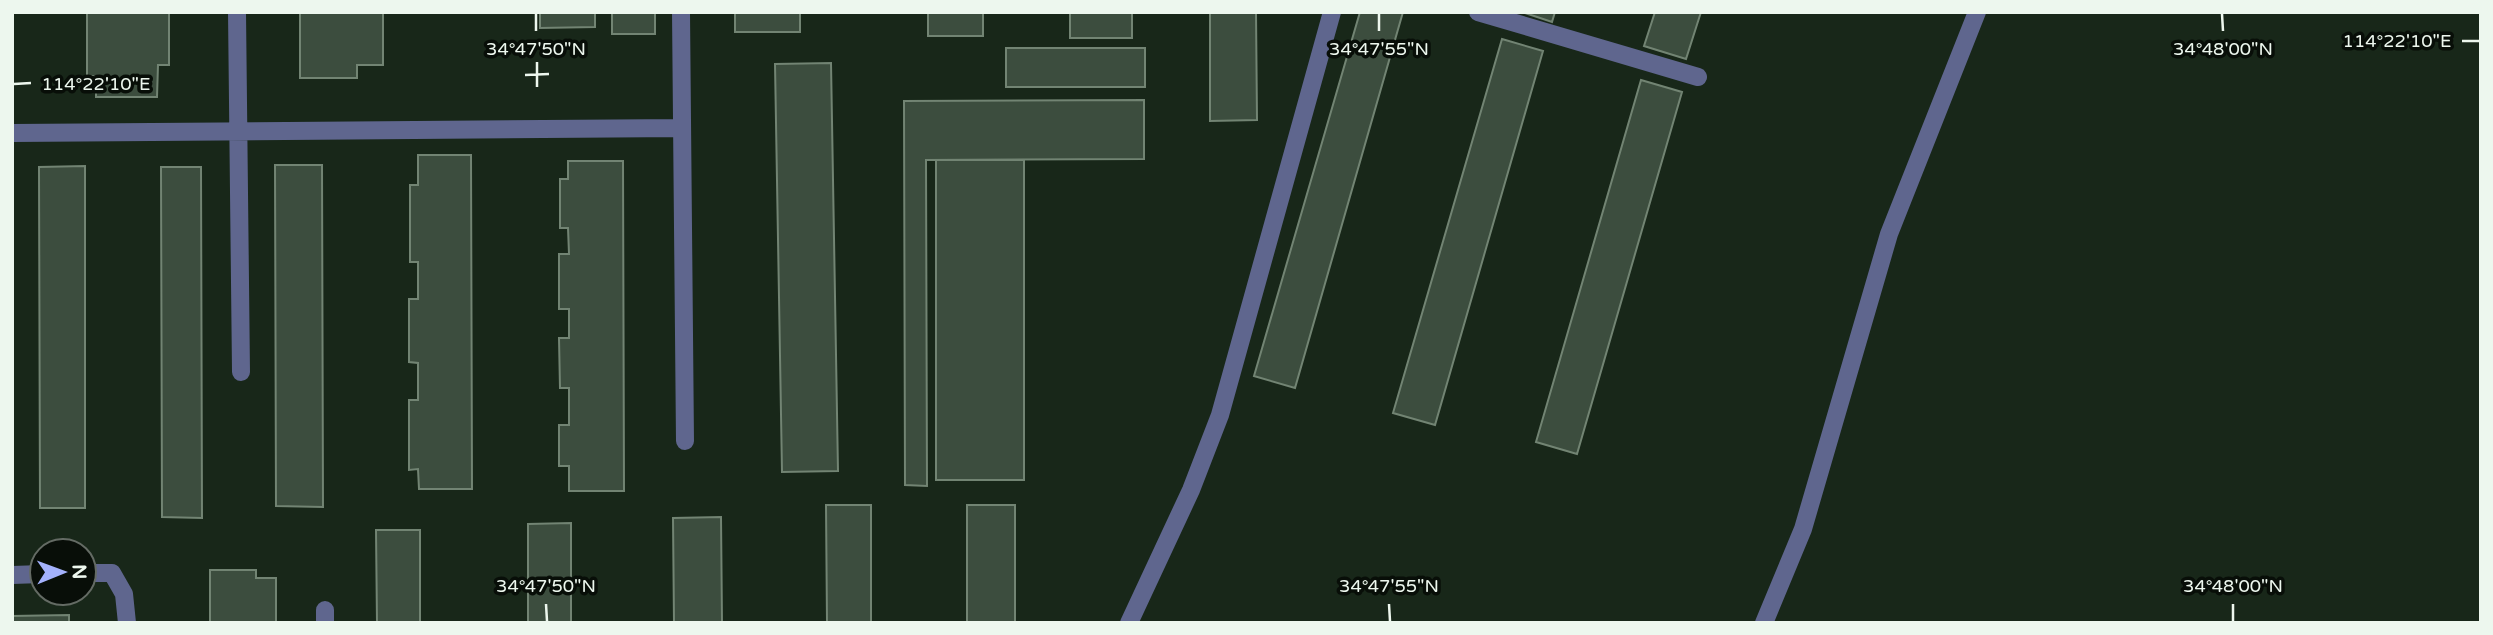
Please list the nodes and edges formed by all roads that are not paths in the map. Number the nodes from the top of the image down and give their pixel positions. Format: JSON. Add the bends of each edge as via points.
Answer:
{"nodes":[{"id":1,"x":237,"y":12,"type":"edge"},
{"id":2,"x":681,"y":12,"type":"edge"},
{"id":3,"x":1332,"y":12,"type":"edge"},
{"id":4,"x":1478,"y":12,"type":"edge"},
{"id":5,"x":1978,"y":12,"type":"edge"},
{"id":6,"x":1698,"y":77,"type":"dead end"},
{"id":7,"x":682,"y":128,"type":"junction"},
{"id":8,"x":238,"y":132,"type":"junction"},
{"id":9,"x":12,"y":134,"type":"edge"},
{"id":10,"x":241,"y":372,"type":"dead end"},
{"id":11,"x":685,"y":441,"type":"dead end"},
{"id":12,"x":98,"y":573,"type":"edge"},
{"id":13,"x":127,"y":623,"type":"edge"},
{"id":14,"x":1129,"y":623,"type":"edge"},
{"id":15,"x":1764,"y":623,"type":"edge"}],
"edges":[{"from":1,"to":8,"type":"street"},
{"from":2,"to":7,"type":"street"},
{"from":3,"to":14,"type":"street","via":[[1220,415]]},
{"from":4,"to":6,"type":"street"},
{"from":5,"to":15,"type":"street","via":[[1889,234],[1803,529]]},
{"from":7,"to":8,"type":"street"},
{"from":7,"to":11,"type":"street"},
{"from":8,"to":9,"type":"street"},
{"from":8,"to":10,"type":"street"},
{"from":12,"to":13,"type":"street","via":[[112,573],[124,594]]}]}
